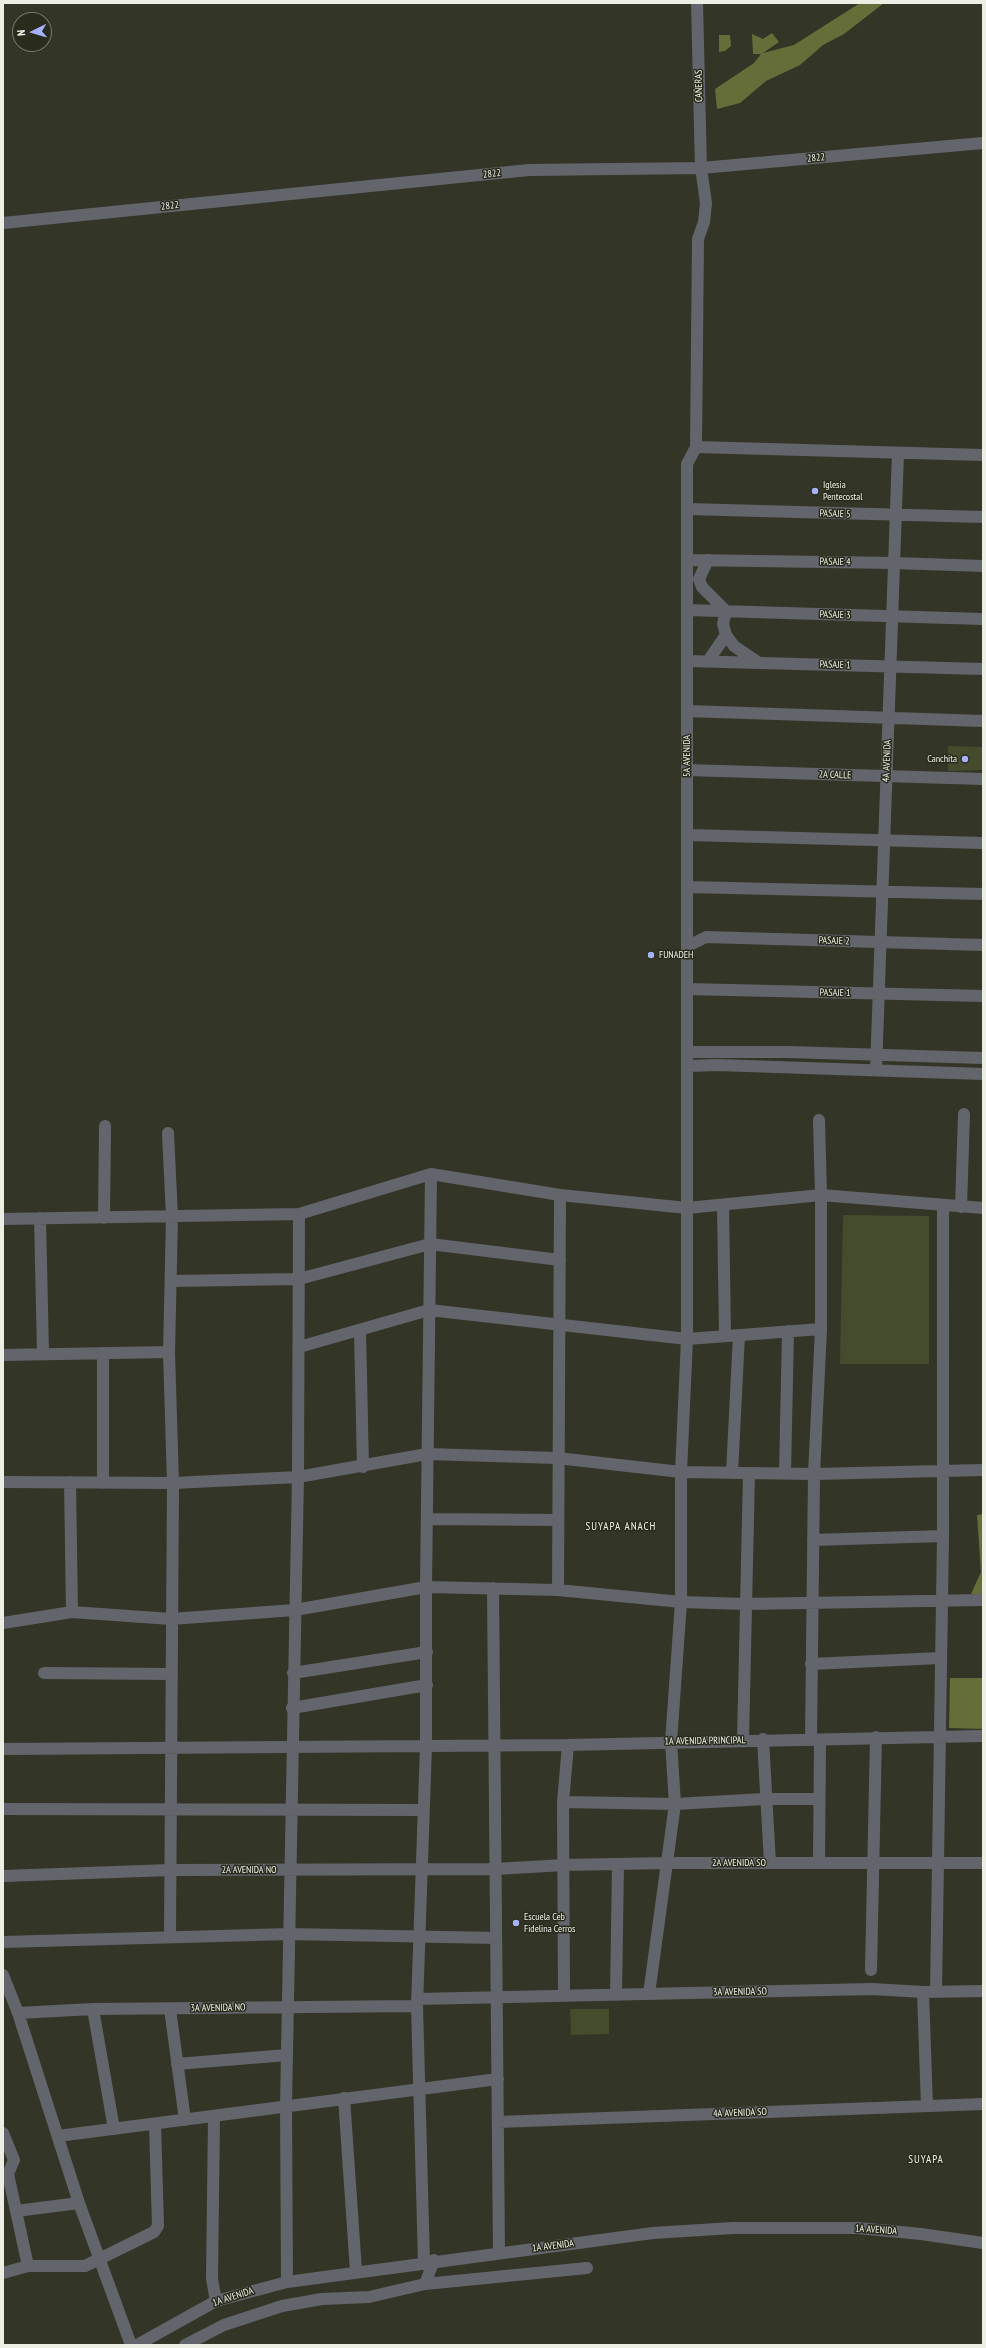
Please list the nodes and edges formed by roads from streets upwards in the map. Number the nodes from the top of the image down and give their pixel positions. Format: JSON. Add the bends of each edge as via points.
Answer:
{"nodes":[{"id":1,"x":697,"y":3,"type":"edge"},
{"id":2,"x":983,"y":143,"type":"edge"},
{"id":3,"x":701,"y":168,"type":"junction"},
{"id":4,"x":3,"y":223,"type":"edge"},
{"id":5,"x":696,"y":447,"type":"junction"},
{"id":6,"x":898,"y":453,"type":"junction"},
{"id":7,"x":983,"y":455,"type":"edge"},
{"id":8,"x":687,"y":509,"type":"junction"},
{"id":9,"x":896,"y":515,"type":"junction"},
{"id":10,"x":983,"y":517,"type":"edge"},
{"id":11,"x":687,"y":560,"type":"junction"},
{"id":12,"x":708,"y":560,"type":"junction"},
{"id":13,"x":894,"y":563,"type":"junction"},
{"id":14,"x":983,"y":566,"type":"edge"},
{"id":15,"x":687,"y":610,"type":"junction"},
{"id":16,"x":726,"y":611,"type":"junction"},
{"id":17,"x":892,"y":618,"type":"junction"},
{"id":18,"x":983,"y":619,"type":"edge"},
{"id":19,"x":726,"y":635,"type":"junction"},
{"id":20,"x":687,"y":661,"type":"junction"},
{"id":21,"x":708,"y":661,"type":"junction"},
{"id":22,"x":759,"y":663,"type":"junction"},
{"id":23,"x":890,"y":667,"type":"junction"},
{"id":24,"x":983,"y":669,"type":"edge"},
{"id":25,"x":687,"y":711,"type":"junction"},
{"id":26,"x":889,"y":718,"type":"junction"},
{"id":27,"x":983,"y":721,"type":"edge"},
{"id":28,"x":688,"y":770,"type":"junction"},
{"id":29,"x":886,"y":777,"type":"junction"},
{"id":30,"x":983,"y":779,"type":"edge"},
{"id":31,"x":688,"y":835,"type":"junction"},
{"id":32,"x":884,"y":839,"type":"junction"},
{"id":33,"x":983,"y":843,"type":"edge"},
{"id":34,"x":688,"y":887,"type":"junction"},
{"id":35,"x":882,"y":891,"type":"junction"},
{"id":36,"x":983,"y":894,"type":"edge"},
{"id":37,"x":880,"y":942,"type":"junction"},
{"id":38,"x":983,"y":944,"type":"edge"},
{"id":39,"x":688,"y":946,"type":"junction"},
{"id":40,"x":688,"y":989,"type":"junction"},
{"id":41,"x":878,"y":994,"type":"junction"},
{"id":42,"x":983,"y":996,"type":"edge"},
{"id":43,"x":688,"y":1052,"type":"junction"},
{"id":44,"x":876,"y":1055,"type":"junction"},
{"id":45,"x":983,"y":1058,"type":"edge"},
{"id":46,"x":688,"y":1066,"type":"junction"},
{"id":47,"x":876,"y":1070,"type":"junction"},
{"id":48,"x":983,"y":1074,"type":"edge"},
{"id":49,"x":964,"y":1114,"type":"dead end"},
{"id":50,"x":819,"y":1120,"type":"dead end"},
{"id":51,"x":105,"y":1126,"type":"dead end"},
{"id":52,"x":168,"y":1133,"type":"dead end"},
{"id":53,"x":431,"y":1174,"type":"junction"},
{"id":54,"x":560,"y":1195,"type":"junction"},
{"id":55,"x":821,"y":1195,"type":"junction"},
{"id":56,"x":723,"y":1205,"type":"junction"},
{"id":57,"x":943,"y":1206,"type":"junction"},
{"id":58,"x":961,"y":1207,"type":"junction"},
{"id":59,"x":687,"y":1208,"type":"junction"},
{"id":60,"x":983,"y":1208,"type":"edge"},
{"id":61,"x":299,"y":1214,"type":"junction"},
{"id":62,"x":172,"y":1217,"type":"junction"},
{"id":63,"x":40,"y":1218,"type":"junction"},
{"id":64,"x":104,"y":1218,"type":"junction"},
{"id":65,"x":3,"y":1219,"type":"edge"},
{"id":66,"x":430,"y":1244,"type":"junction"},
{"id":67,"x":560,"y":1260,"type":"junction"},
{"id":68,"x":299,"y":1279,"type":"junction"},
{"id":69,"x":171,"y":1281,"type":"junction"},
{"id":70,"x":429,"y":1310,"type":"junction"},
{"id":71,"x":560,"y":1326,"type":"junction"},
{"id":72,"x":820,"y":1329,"type":"junction"},
{"id":73,"x":360,"y":1331,"type":"junction"},
{"id":74,"x":788,"y":1331,"type":"junction"},
{"id":75,"x":739,"y":1335,"type":"junction"},
{"id":76,"x":725,"y":1336,"type":"junction"},
{"id":77,"x":687,"y":1339,"type":"junction"},
{"id":78,"x":300,"y":1347,"type":"junction"},
{"id":79,"x":169,"y":1352,"type":"junction"},
{"id":80,"x":103,"y":1353,"type":"junction"},
{"id":81,"x":43,"y":1354,"type":"junction"},
{"id":82,"x":3,"y":1355,"type":"edge"},
{"id":83,"x":427,"y":1454,"type":"junction"},
{"id":84,"x":558,"y":1458,"type":"junction"},
{"id":85,"x":363,"y":1467,"type":"junction"},
{"id":86,"x":942,"y":1470,"type":"junction"},
{"id":87,"x":983,"y":1470,"type":"edge"},
{"id":88,"x":681,"y":1472,"type":"junction"},
{"id":89,"x":732,"y":1473,"type":"junction"},
{"id":90,"x":748,"y":1473,"type":"junction"},
{"id":91,"x":785,"y":1474,"type":"junction"},
{"id":92,"x":814,"y":1474,"type":"junction"},
{"id":93,"x":298,"y":1477,"type":"junction"},
{"id":94,"x":3,"y":1482,"type":"edge"},
{"id":95,"x":70,"y":1482,"type":"junction"},
{"id":96,"x":103,"y":1483,"type":"junction"},
{"id":97,"x":173,"y":1483,"type":"junction"},
{"id":98,"x":427,"y":1519,"type":"junction"},
{"id":99,"x":558,"y":1520,"type":"junction"},
{"id":100,"x":942,"y":1536,"type":"junction"},
{"id":101,"x":813,"y":1540,"type":"junction"},
{"id":102,"x":426,"y":1587,"type":"junction"},
{"id":103,"x":493,"y":1588,"type":"junction"},
{"id":104,"x":558,"y":1590,"type":"junction"},
{"id":105,"x":942,"y":1600,"type":"junction"},
{"id":106,"x":983,"y":1600,"type":"edge"},
{"id":107,"x":681,"y":1602,"type":"junction"},
{"id":108,"x":745,"y":1604,"type":"junction"},
{"id":109,"x":812,"y":1605,"type":"junction"},
{"id":110,"x":295,"y":1610,"type":"junction"},
{"id":111,"x":72,"y":1612,"type":"junction"},
{"id":112,"x":171,"y":1619,"type":"junction"},
{"id":113,"x":3,"y":1623,"type":"edge"},
{"id":114,"x":427,"y":1652,"type":"junction"},
{"id":115,"x":940,"y":1658,"type":"junction"},
{"id":116,"x":811,"y":1664,"type":"junction"},
{"id":117,"x":44,"y":1673,"type":"dead end"},
{"id":118,"x":293,"y":1673,"type":"junction"},
{"id":119,"x":171,"y":1674,"type":"junction"},
{"id":120,"x":427,"y":1685,"type":"junction"},
{"id":121,"x":292,"y":1708,"type":"junction"},
{"id":122,"x":940,"y":1736,"type":"junction"},
{"id":123,"x":983,"y":1736,"type":"edge"},
{"id":124,"x":876,"y":1738,"type":"junction"},
{"id":125,"x":762,"y":1739,"type":"junction"},
{"id":126,"x":744,"y":1741,"type":"junction"},
{"id":127,"x":815,"y":1741,"type":"junction"},
{"id":128,"x":671,"y":1742,"type":"junction"},
{"id":129,"x":494,"y":1745,"type":"junction"},
{"id":130,"x":568,"y":1745,"type":"junction"},
{"id":131,"x":172,"y":1746,"type":"junction"},
{"id":132,"x":426,"y":1746,"type":"junction"},
{"id":133,"x":292,"y":1747,"type":"junction"},
{"id":134,"x":3,"y":1749,"type":"edge"},
{"id":135,"x":764,"y":1799,"type":"junction"},
{"id":136,"x":818,"y":1799,"type":"junction"},
{"id":137,"x":563,"y":1802,"type":"junction"},
{"id":138,"x":675,"y":1804,"type":"junction"},
{"id":139,"x":3,"y":1809,"type":"edge"},
{"id":140,"x":171,"y":1809,"type":"junction"},
{"id":141,"x":292,"y":1810,"type":"junction"},
{"id":142,"x":424,"y":1810,"type":"junction"},
{"id":143,"x":666,"y":1863,"type":"junction"},
{"id":144,"x":770,"y":1863,"type":"junction"},
{"id":145,"x":819,"y":1863,"type":"junction"},
{"id":146,"x":874,"y":1863,"type":"junction"},
{"id":147,"x":983,"y":1863,"type":"edge"},
{"id":148,"x":618,"y":1864,"type":"junction"},
{"id":149,"x":939,"y":1864,"type":"junction"},
{"id":150,"x":564,"y":1865,"type":"junction"},
{"id":151,"x":496,"y":1869,"type":"junction"},
{"id":152,"x":171,"y":1870,"type":"junction"},
{"id":153,"x":290,"y":1870,"type":"junction"},
{"id":154,"x":422,"y":1870,"type":"junction"},
{"id":155,"x":3,"y":1876,"type":"edge"},
{"id":156,"x":289,"y":1934,"type":"junction"},
{"id":157,"x":170,"y":1936,"type":"junction"},
{"id":158,"x":420,"y":1936,"type":"junction"},
{"id":159,"x":496,"y":1938,"type":"junction"},
{"id":160,"x":3,"y":1942,"type":"edge"},
{"id":161,"x":871,"y":1970,"type":"dead end"},
{"id":162,"x":4,"y":1982,"type":"edge"},
{"id":163,"x":983,"y":1991,"type":"edge"},
{"id":164,"x":923,"y":1992,"type":"junction"},
{"id":165,"x":936,"y":1992,"type":"junction"},
{"id":166,"x":564,"y":1994,"type":"junction"},
{"id":167,"x":649,"y":1994,"type":"junction"},
{"id":168,"x":616,"y":1995,"type":"junction"},
{"id":169,"x":497,"y":1997,"type":"junction"},
{"id":170,"x":417,"y":2002,"type":"junction"},
{"id":171,"x":288,"y":2007,"type":"junction"},
{"id":172,"x":93,"y":2009,"type":"junction"},
{"id":173,"x":170,"y":2009,"type":"junction"},
{"id":174,"x":18,"y":2013,"type":"junction"},
{"id":175,"x":287,"y":2055,"type":"junction"},
{"id":176,"x":177,"y":2064,"type":"junction"},
{"id":177,"x":498,"y":2079,"type":"junction"},
{"id":178,"x":418,"y":2089,"type":"junction"},
{"id":179,"x":344,"y":2098,"type":"junction"},
{"id":180,"x":983,"y":2104,"type":"edge"},
{"id":181,"x":286,"y":2106,"type":"junction"},
{"id":182,"x":927,"y":2106,"type":"junction"},
{"id":183,"x":214,"y":2116,"type":"junction"},
{"id":184,"x":185,"y":2120,"type":"junction"},
{"id":185,"x":498,"y":2122,"type":"junction"},
{"id":186,"x":155,"y":2124,"type":"junction"},
{"id":187,"x":114,"y":2129,"type":"junction"},
{"id":188,"x":3,"y":2134,"type":"edge"},
{"id":189,"x":58,"y":2136,"type":"junction"},
{"id":190,"x":79,"y":2203,"type":"junction"},
{"id":191,"x":16,"y":2211,"type":"junction"},
{"id":192,"x":983,"y":2243,"type":"edge"},
{"id":193,"x":499,"y":2252,"type":"junction"},
{"id":194,"x":100,"y":2258,"type":"junction"},
{"id":195,"x":429,"y":2261,"type":"junction"},
{"id":196,"x":28,"y":2266,"type":"junction"},
{"id":197,"x":587,"y":2268,"type":"dead end"},
{"id":198,"x":356,"y":2271,"type":"junction"},
{"id":199,"x":3,"y":2273,"type":"edge"},
{"id":200,"x":287,"y":2282,"type":"junction"},
{"id":201,"x":425,"y":2284,"type":"junction"},
{"id":202,"x":216,"y":2301,"type":"junction"},
{"id":203,"x":131,"y":2345,"type":"edge"},
{"id":204,"x":137,"y":2345,"type":"edge"},
{"id":205,"x":185,"y":2345,"type":"edge"}],
"edges":[{"from":1,"to":3,"type":"street","name":"CAÑERAS"},
{"from":2,"to":3,"type":"street","name":"2822"},
{"from":3,"to":4,"type":"street","name":"2822","via":[[529,170]]},
{"from":3,"to":5,"type":"street","name":"CAÑERAS","via":[[706,203],[704,222],[698,239]]},
{"from":5,"to":6,"type":"street"},
{"from":5,"to":8,"type":"street","name":"5A AVENIDA","via":[[687,464]]},
{"from":6,"to":7,"type":"street"},
{"from":6,"to":9,"type":"street","name":"4A AVENIDA"},
{"from":8,"to":9,"type":"street","name":"PASAJE 5"},
{"from":8,"to":11,"type":"street","name":"5A AVENIDA"},
{"from":9,"to":10,"type":"street","name":"PASAJE 5"},
{"from":9,"to":13,"type":"street","name":"4A AVENIDA"},
{"from":11,"to":12,"type":"street","name":"PASAJE 4"},
{"from":11,"to":15,"type":"street","name":"5A AVENIDA"},
{"from":12,"to":13,"type":"street","name":"PASAJE 4"},
{"from":12,"to":16,"type":"street","via":[[699,579],[702,587]]},
{"from":13,"to":14,"type":"street","name":"PASAJE 4"},
{"from":13,"to":17,"type":"street","name":"4A AVENIDA"},
{"from":15,"to":16,"type":"street","name":"PASAJE 3"},
{"from":15,"to":20,"type":"street","name":"5A AVENIDA"},
{"from":16,"to":17,"type":"street","name":"PASAJE 3"},
{"from":16,"to":19,"type":"street","via":[[722,624]]},
{"from":17,"to":18,"type":"street","name":"PASAJE 3"},
{"from":17,"to":23,"type":"street","name":"4A AVENIDA"},
{"from":19,"to":21,"type":"street"},
{"from":19,"to":22,"type":"street","via":[[734,646]]},
{"from":20,"to":21,"type":"street","name":"PASAJE 1"},
{"from":20,"to":25,"type":"street","name":"5A AVENIDA"},
{"from":21,"to":22,"type":"street","name":"PASAJE 1"},
{"from":22,"to":23,"type":"street","name":"PASAJE 1"},
{"from":23,"to":24,"type":"street","name":"PASAJE 1"},
{"from":23,"to":26,"type":"street","name":"4A AVENIDA"},
{"from":25,"to":26,"type":"street"},
{"from":25,"to":28,"type":"street","name":"5A AVENIDA"},
{"from":26,"to":27,"type":"street"},
{"from":26,"to":29,"type":"street","name":"4A AVENIDA"},
{"from":28,"to":29,"type":"street","name":"2A CALLE"},
{"from":28,"to":31,"type":"street","name":"5A AVENIDA"},
{"from":29,"to":30,"type":"street","name":"2A CALLE"},
{"from":29,"to":32,"type":"street","name":"4A AVENIDA"},
{"from":31,"to":32,"type":"street"},
{"from":31,"to":34,"type":"street","name":"5A AVENIDA"},
{"from":32,"to":33,"type":"street"},
{"from":32,"to":35,"type":"street","name":"4A AVENIDA"},
{"from":34,"to":35,"type":"street"},
{"from":34,"to":39,"type":"street","name":"5A AVENIDA"},
{"from":35,"to":36,"type":"street"},
{"from":35,"to":37,"type":"street","name":"4A AVENIDA"},
{"from":37,"to":38,"type":"street","name":"PASAJE 2"},
{"from":37,"to":39,"type":"street","name":"PASAJE 2","via":[[706,937]]},
{"from":37,"to":41,"type":"street","name":"4A AVENIDA"},
{"from":39,"to":40,"type":"street","name":"5A AVENIDA"},
{"from":40,"to":41,"type":"street","name":"PASAJE 1"},
{"from":40,"to":43,"type":"street","name":"5A AVENIDA"},
{"from":41,"to":42,"type":"street","name":"PASAJE 1"},
{"from":41,"to":44,"type":"street","name":"4A AVENIDA"},
{"from":43,"to":44,"type":"street"},
{"from":43,"to":46,"type":"street","name":"5A AVENIDA"},
{"from":44,"to":45,"type":"street"},
{"from":44,"to":47,"type":"street","name":"4A AVENIDA"},
{"from":46,"to":47,"type":"street","via":[[717,1064]]},
{"from":46,"to":59,"type":"street","name":"5A AVENIDA"},
{"from":47,"to":48,"type":"street"},
{"from":49,"to":58,"type":"street"},
{"from":50,"to":55,"type":"street"},
{"from":51,"to":64,"type":"street"},
{"from":52,"to":62,"type":"street"},
{"from":53,"to":54,"type":"street"},
{"from":53,"to":61,"type":"street"},
{"from":53,"to":66,"type":"street"},
{"from":54,"to":59,"type":"street"},
{"from":54,"to":67,"type":"street"},
{"from":55,"to":56,"type":"street"},
{"from":55,"to":57,"type":"street"},
{"from":55,"to":72,"type":"street"},
{"from":56,"to":59,"type":"street"},
{"from":56,"to":76,"type":"street"},
{"from":57,"to":58,"type":"street"},
{"from":57,"to":86,"type":"street"},
{"from":58,"to":60,"type":"street"},
{"from":59,"to":77,"type":"street","name":"5A AVENIDA"},
{"from":61,"to":62,"type":"street"},
{"from":61,"to":68,"type":"street"},
{"from":62,"to":64,"type":"street"},
{"from":62,"to":69,"type":"street"},
{"from":63,"to":64,"type":"street"},
{"from":63,"to":65,"type":"street"},
{"from":63,"to":81,"type":"street"},
{"from":66,"to":67,"type":"street"},
{"from":66,"to":68,"type":"street"},
{"from":66,"to":70,"type":"street"},
{"from":67,"to":71,"type":"street"},
{"from":68,"to":69,"type":"street"},
{"from":68,"to":78,"type":"street"},
{"from":69,"to":79,"type":"street"},
{"from":70,"to":71,"type":"street"},
{"from":70,"to":73,"type":"street"},
{"from":70,"to":83,"type":"street"},
{"from":71,"to":77,"type":"street"},
{"from":71,"to":84,"type":"street"},
{"from":72,"to":74,"type":"street"},
{"from":72,"to":92,"type":"street"},
{"from":73,"to":78,"type":"street"},
{"from":73,"to":85,"type":"street"},
{"from":74,"to":75,"type":"street"},
{"from":74,"to":91,"type":"street"},
{"from":75,"to":76,"type":"street"},
{"from":75,"to":89,"type":"street"},
{"from":76,"to":77,"type":"street"},
{"from":77,"to":88,"type":"street","name":"5A AVENIDA"},
{"from":78,"to":93,"type":"street"},
{"from":79,"to":80,"type":"street"},
{"from":79,"to":97,"type":"street"},
{"from":80,"to":81,"type":"street"},
{"from":80,"to":96,"type":"street"},
{"from":81,"to":82,"type":"street"},
{"from":83,"to":84,"type":"street"},
{"from":83,"to":85,"type":"street"},
{"from":83,"to":98,"type":"street"},
{"from":84,"to":88,"type":"street"},
{"from":84,"to":99,"type":"street"},
{"from":85,"to":93,"type":"street"},
{"from":86,"to":87,"type":"street"},
{"from":86,"to":92,"type":"street"},
{"from":86,"to":100,"type":"street"},
{"from":88,"to":89,"type":"street"},
{"from":88,"to":107,"type":"street","name":"5A AVENIDA"},
{"from":89,"to":90,"type":"street"},
{"from":90,"to":91,"type":"street"},
{"from":90,"to":108,"type":"street"},
{"from":91,"to":92,"type":"street"},
{"from":92,"to":101,"type":"street"},
{"from":93,"to":97,"type":"street"},
{"from":93,"to":110,"type":"street"},
{"from":94,"to":95,"type":"street"},
{"from":95,"to":96,"type":"street"},
{"from":95,"to":111,"type":"street"},
{"from":96,"to":97,"type":"street"},
{"from":97,"to":112,"type":"street"},
{"from":98,"to":99,"type":"street"},
{"from":98,"to":102,"type":"street"},
{"from":99,"to":104,"type":"street"},
{"from":100,"to":101,"type":"street"},
{"from":100,"to":105,"type":"street"},
{"from":101,"to":109,"type":"street"},
{"from":102,"to":103,"type":"street"},
{"from":102,"to":110,"type":"street"},
{"from":102,"to":114,"type":"street"},
{"from":103,"to":104,"type":"street"},
{"from":103,"to":129,"type":"street"},
{"from":104,"to":107,"type":"street"},
{"from":105,"to":106,"type":"street"},
{"from":105,"to":109,"type":"street"},
{"from":105,"to":115,"type":"street"},
{"from":107,"to":108,"type":"street"},
{"from":107,"to":128,"type":"street","name":"5A AVENIDA"},
{"from":108,"to":109,"type":"street"},
{"from":108,"to":126,"type":"street"},
{"from":109,"to":116,"type":"street"},
{"from":110,"to":112,"type":"street"},
{"from":110,"to":118,"type":"street"},
{"from":111,"to":112,"type":"street"},
{"from":111,"to":113,"type":"street"},
{"from":112,"to":119,"type":"street"},
{"from":114,"to":118,"type":"street"},
{"from":114,"to":120,"type":"street"},
{"from":115,"to":116,"type":"street"},
{"from":115,"to":122,"type":"street"},
{"from":116,"to":127,"type":"street"},
{"from":117,"to":119,"type":"street"},
{"from":118,"to":121,"type":"street"},
{"from":119,"to":131,"type":"street"},
{"from":120,"to":121,"type":"street"},
{"from":120,"to":132,"type":"street"},
{"from":121,"to":133,"type":"street"},
{"from":122,"to":123,"type":"street","name":"1A AVENIDA PRINCIPAL"},
{"from":122,"to":124,"type":"street","name":"1A AVENIDA PRINCIPAL"},
{"from":122,"to":149,"type":"street"},
{"from":124,"to":127,"type":"street","name":"1A AVENIDA PRINCIPAL"},
{"from":124,"to":146,"type":"street"},
{"from":125,"to":126,"type":"street","name":"1A AVENIDA PRINCIPAL"},
{"from":125,"to":127,"type":"street","name":"1A AVENIDA PRINCIPAL"},
{"from":125,"to":135,"type":"street"},
{"from":126,"to":128,"type":"street","name":"1A AVENIDA PRINCIPAL"},
{"from":127,"to":136,"type":"street"},
{"from":128,"to":130,"type":"street","name":"1A AVENIDA PRINCIPAL"},
{"from":128,"to":138,"type":"street","name":"5A AVENIDA"},
{"from":129,"to":130,"type":"street","name":"1A AVENIDA PRINCIPAL"},
{"from":129,"to":132,"type":"street","name":"1A AVENIDA PRINCIPAL"},
{"from":129,"to":151,"type":"street"},
{"from":130,"to":137,"type":"street"},
{"from":131,"to":133,"type":"street","name":"1A AVENIDA PRINCIPAL"},
{"from":131,"to":134,"type":"street","name":"1A AVENIDA PRINCIPAL"},
{"from":131,"to":140,"type":"street"},
{"from":132,"to":133,"type":"street","name":"1A AVENIDA PRINCIPAL"},
{"from":132,"to":142,"type":"street"},
{"from":133,"to":141,"type":"street"},
{"from":135,"to":136,"type":"street"},
{"from":135,"to":138,"type":"street"},
{"from":135,"to":144,"type":"street"},
{"from":136,"to":145,"type":"street"},
{"from":137,"to":138,"type":"street"},
{"from":137,"to":150,"type":"street"},
{"from":138,"to":143,"type":"street","name":"5A AVENIDA"},
{"from":139,"to":140,"type":"street"},
{"from":140,"to":141,"type":"street"},
{"from":140,"to":152,"type":"street"},
{"from":141,"to":142,"type":"street"},
{"from":141,"to":153,"type":"street"},
{"from":142,"to":154,"type":"street"},
{"from":143,"to":144,"type":"street","name":"2A AVENIDA SO"},
{"from":143,"to":148,"type":"street","name":"2A AVENIDA SO"},
{"from":143,"to":167,"type":"street","name":"5A AVENIDA"},
{"from":144,"to":145,"type":"street","name":"2A AVENIDA SO"},
{"from":145,"to":146,"type":"street","name":"2A AVENIDA SO"},
{"from":146,"to":149,"type":"street","name":"2A AVENIDA SO"},
{"from":146,"to":161,"type":"street"},
{"from":147,"to":149,"type":"street","name":"2A AVENIDA SO"},
{"from":148,"to":150,"type":"street","name":"2A AVENIDA SO"},
{"from":148,"to":168,"type":"street"},
{"from":149,"to":165,"type":"street"},
{"from":150,"to":151,"type":"street","name":"2A AVENIDA SO"},
{"from":150,"to":166,"type":"street"},
{"from":151,"to":154,"type":"street","name":"2A AVENIDA NO"},
{"from":151,"to":159,"type":"street"},
{"from":152,"to":153,"type":"street","name":"2A AVENIDA NO"},
{"from":152,"to":155,"type":"street","name":"2A AVENIDA NO"},
{"from":152,"to":157,"type":"street"},
{"from":153,"to":154,"type":"street","name":"2A AVENIDA NO"},
{"from":153,"to":156,"type":"street"},
{"from":154,"to":158,"type":"street"},
{"from":156,"to":157,"type":"street"},
{"from":156,"to":158,"type":"street"},
{"from":156,"to":171,"type":"street"},
{"from":157,"to":160,"type":"street"},
{"from":158,"to":159,"type":"street"},
{"from":158,"to":170,"type":"street"},
{"from":159,"to":169,"type":"street"},
{"from":162,"to":174,"type":"street"},
{"from":163,"to":165,"type":"street","name":"3A AVENIDA SO"},
{"from":164,"to":165,"type":"street","name":"3A AVENIDA SO"},
{"from":164,"to":167,"type":"street","name":"3A AVENIDA SO","via":[[872,1989]]},
{"from":164,"to":182,"type":"street"},
{"from":166,"to":168,"type":"street","name":"3A AVENIDA SO"},
{"from":166,"to":169,"type":"street","name":"3A AVENIDA SO"},
{"from":167,"to":168,"type":"street","name":"3A AVENIDA SO"},
{"from":169,"to":170,"type":"street","name":"3A AVENIDA NO"},
{"from":169,"to":177,"type":"street"},
{"from":170,"to":171,"type":"street","name":"3A AVENIDA NO"},
{"from":170,"to":178,"type":"street"},
{"from":171,"to":173,"type":"street","name":"3A AVENIDA NO"},
{"from":171,"to":175,"type":"street"},
{"from":172,"to":173,"type":"street","name":"3A AVENIDA NO"},
{"from":172,"to":174,"type":"street","name":"3A AVENIDA NO"},
{"from":172,"to":187,"type":"street"},
{"from":173,"to":176,"type":"street"},
{"from":174,"to":189,"type":"street"},
{"from":175,"to":176,"type":"street"},
{"from":175,"to":181,"type":"street"},
{"from":176,"to":184,"type":"street"},
{"from":177,"to":178,"type":"street"},
{"from":177,"to":185,"type":"street"},
{"from":178,"to":179,"type":"street"},
{"from":178,"to":195,"type":"street"},
{"from":179,"to":181,"type":"street"},
{"from":179,"to":198,"type":"street"},
{"from":180,"to":182,"type":"street","name":"4A AVENIDA SO"},
{"from":181,"to":183,"type":"street"},
{"from":181,"to":200,"type":"street"},
{"from":182,"to":185,"type":"street","name":"4A AVENIDA SO"},
{"from":183,"to":184,"type":"street"},
{"from":183,"to":202,"type":"street","via":[[212,2279]]},
{"from":184,"to":186,"type":"street"},
{"from":185,"to":193,"type":"street"},
{"from":186,"to":187,"type":"street"},
{"from":186,"to":194,"type":"street","via":[[158,2226],[154,2232]]},
{"from":187,"to":189,"type":"street"},
{"from":188,"to":191,"type":"street","via":[[14,2160],[8,2174]]},
{"from":189,"to":190,"type":"street"},
{"from":190,"to":191,"type":"street"},
{"from":190,"to":194,"type":"street"},
{"from":191,"to":196,"type":"street"},
{"from":192,"to":193,"type":"street","name":"1A AVENIDA","via":[[858,2228],[733,2228],[653,2233]]},
{"from":193,"to":195,"type":"street","name":"1A AVENIDA"},
{"from":194,"to":196,"type":"street","via":[[77,2268]]},
{"from":194,"to":203,"type":"street"},
{"from":195,"to":198,"type":"street","name":"1A AVENIDA"},
{"from":195,"to":201,"type":"street"},
{"from":196,"to":199,"type":"street"},
{"from":197,"to":201,"type":"street"},
{"from":198,"to":200,"type":"street","name":"1A AVENIDA"},
{"from":200,"to":202,"type":"street","name":"1A AVENIDA"},
{"from":201,"to":205,"type":"street","via":[[369,2297],[322,2299],[282,2306],[224,2325]]},
{"from":202,"to":204,"type":"street","name":"1A AVENIDA"}]}
